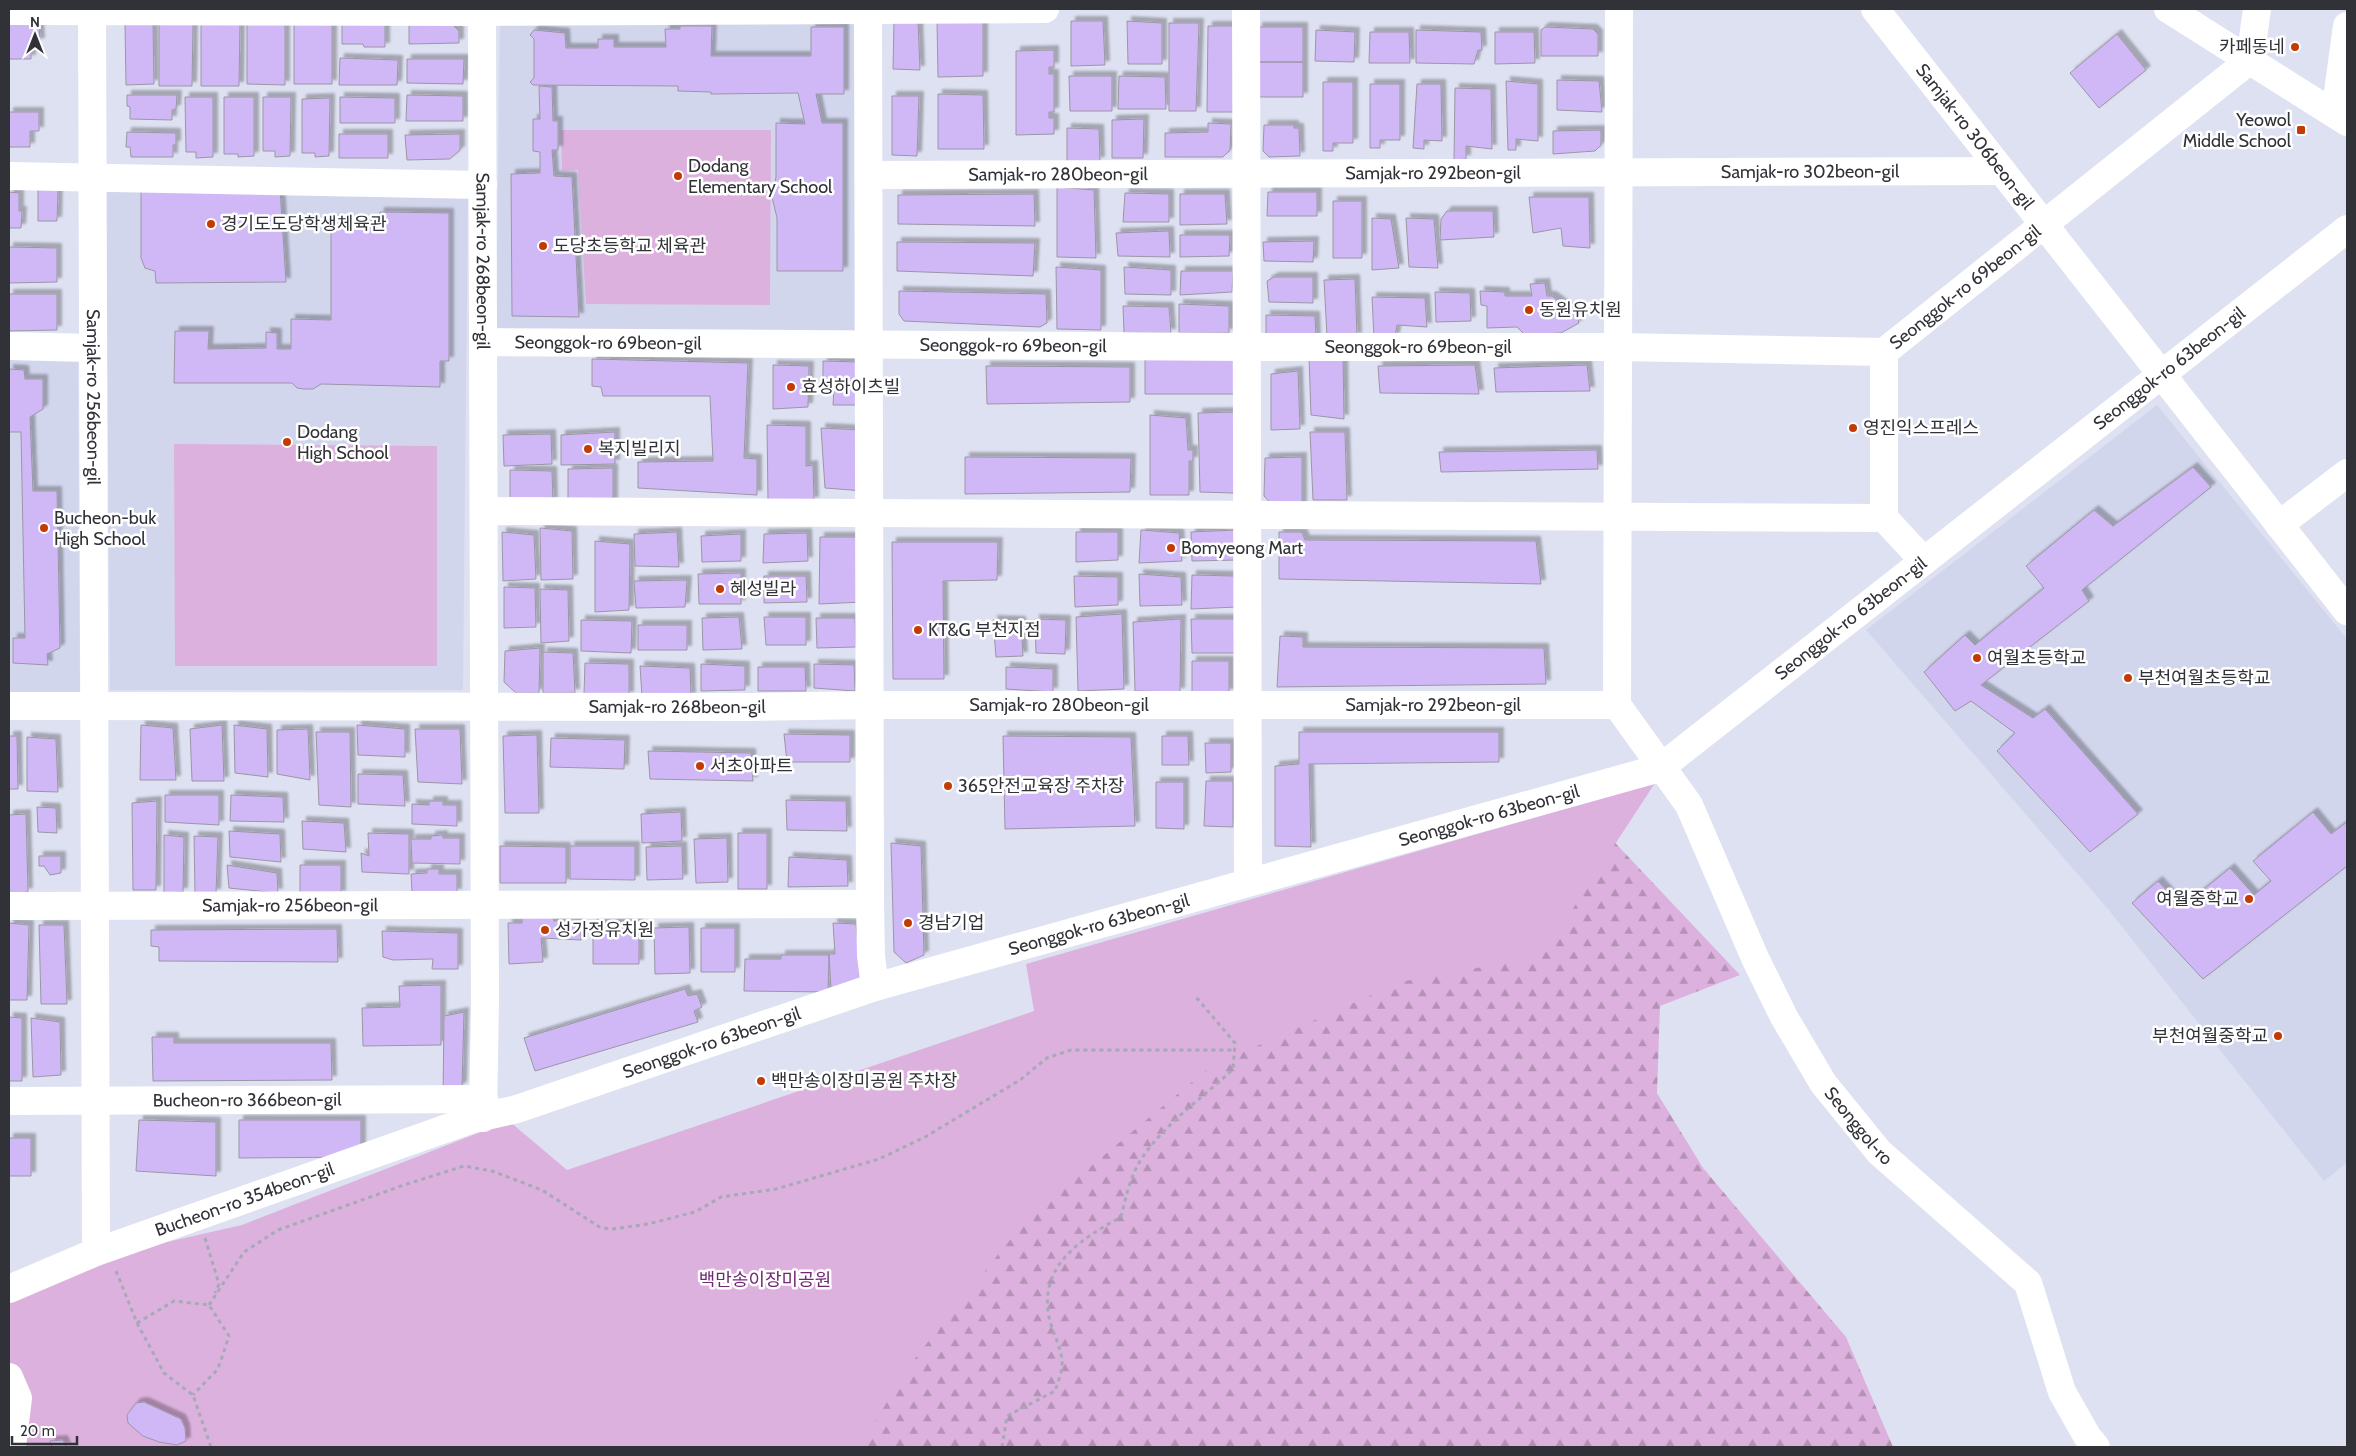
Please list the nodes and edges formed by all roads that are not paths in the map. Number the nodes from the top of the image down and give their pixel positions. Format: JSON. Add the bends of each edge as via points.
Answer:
{"nodes":[{"id":1,"x":1045,"y":9,"type":"edge"},
{"id":2,"x":1246,"y":9,"type":"edge"},
{"id":3,"x":1619,"y":9,"type":"edge"},
{"id":4,"x":1874,"y":9,"type":"edge"},
{"id":5,"x":2168,"y":9,"type":"edge"},
{"id":6,"x":2257,"y":9,"type":"edge"},
{"id":7,"x":92,"y":10,"type":"edge"},
{"id":8,"x":482,"y":10,"type":"edge"},
{"id":9,"x":868,"y":10,"type":"edge"},
{"id":10,"x":9,"y":11,"type":"edge"},
{"id":11,"x":2347,"y":26,"type":"edge"},
{"id":12,"x":2250,"y":60,"type":"junction"},
{"id":13,"x":2341,"y":118,"type":"edge"},
{"id":14,"x":2002,"y":171,"type":"junction"},
{"id":15,"x":1618,"y":172,"type":"junction"},
{"id":16,"x":1246,"y":174,"type":"junction"},
{"id":17,"x":869,"y":175,"type":"junction"},
{"id":18,"x":9,"y":176,"type":"edge"},
{"id":19,"x":92,"y":178,"type":"junction"},
{"id":20,"x":483,"y":185,"type":"junction"},
{"id":21,"x":2044,"y":225,"type":"junction"},
{"id":22,"x":2347,"y":229,"type":"edge"},
{"id":23,"x":483,"y":342,"type":"junction"},
{"id":24,"x":869,"y":344,"type":"junction"},
{"id":25,"x":9,"y":346,"type":"edge"},
{"id":26,"x":1247,"y":347,"type":"junction"},
{"id":27,"x":1618,"y":347,"type":"junction"},
{"id":28,"x":93,"y":348,"type":"junction"},
{"id":29,"x":1884,"y":352,"type":"junction"},
{"id":30,"x":2161,"y":375,"type":"junction"},
{"id":31,"x":2347,"y":473,"type":"edge"},
{"id":32,"x":484,"y":511,"type":"junction"},
{"id":33,"x":869,"y":513,"type":"junction"},
{"id":34,"x":1248,"y":515,"type":"junction"},
{"id":35,"x":1617,"y":516,"type":"junction"},
{"id":36,"x":1884,"y":518,"type":"junction"},
{"id":37,"x":2279,"y":525,"type":"junction"},
{"id":38,"x":1924,"y":561,"type":"junction"},
{"id":39,"x":2347,"y":611,"type":"edge"},
{"id":40,"x":484,"y":705,"type":"junction"},
{"id":41,"x":870,"y":705,"type":"junction"},
{"id":42,"x":1248,"y":705,"type":"junction"},
{"id":43,"x":1617,"y":705,"type":"junction"},
{"id":44,"x":9,"y":706,"type":"edge"},
{"id":45,"x":94,"y":706,"type":"junction"},
{"id":46,"x":1660,"y":768,"type":"junction"},
{"id":47,"x":1248,"y":882,"type":"junction"},
{"id":48,"x":870,"y":904,"type":"junction"},
{"id":49,"x":485,"y":905,"type":"junction"},
{"id":50,"x":9,"y":906,"type":"edge"},
{"id":51,"x":94,"y":906,"type":"junction"},
{"id":52,"x":875,"y":987,"type":"junction"},
{"id":53,"x":9,"y":1101,"type":"edge"},
{"id":54,"x":95,"y":1102,"type":"junction"},
{"id":55,"x":483,"y":1109,"type":"junction"},
{"id":56,"x":101,"y":1250,"type":"junction"},
{"id":57,"x":9,"y":1289,"type":"edge"},
{"id":58,"x":9,"y":1377,"type":"edge"},
{"id":59,"x":12,"y":1447,"type":"edge"},
{"id":60,"x":2096,"y":1447,"type":"edge"}],
"edges":[{"from":1,"to":9,"type":"street"},
{"from":2,"to":16,"type":"street"},
{"from":3,"to":15,"type":"street"},
{"from":4,"to":14,"type":"street","name":"Samjak-ro 306beon-gil"},
{"from":5,"to":12,"type":"street"},
{"from":6,"to":12,"type":"street"},
{"from":7,"to":8,"type":"street"},
{"from":7,"to":10,"type":"street"},
{"from":7,"to":19,"type":"street","name":"Samjak-ro 256beon-gil"},
{"from":8,"to":9,"type":"street"},
{"from":8,"to":20,"type":"street","name":"Samjak-ro 268beon-gil"},
{"from":9,"to":17,"type":"street"},
{"from":11,"to":13,"type":"street"},
{"from":12,"to":13,"type":"street"},
{"from":12,"to":21,"type":"street","name":"Seonggok-ro 69beon-gil"},
{"from":14,"to":15,"type":"street","name":"Samjak-ro 302beon-gil"},
{"from":14,"to":21,"type":"street","name":"Samjak-ro 306beon-gil"},
{"from":15,"to":16,"type":"street","name":"Samjak-ro 292beon-gil"},
{"from":15,"to":27,"type":"street"},
{"from":16,"to":17,"type":"street","name":"Samjak-ro 280beon-gil"},
{"from":16,"to":26,"type":"street"},
{"from":17,"to":24,"type":"street"},
{"from":18,"to":19,"type":"street"},
{"from":19,"to":20,"type":"street"},
{"from":19,"to":28,"type":"street","name":"Samjak-ro 256beon-gil"},
{"from":20,"to":23,"type":"street","name":"Samjak-ro 268beon-gil"},
{"from":21,"to":29,"type":"street","name":"Seonggok-ro 69beon-gil"},
{"from":21,"to":30,"type":"street","name":"Samjak-ro 306beon-gil"},
{"from":22,"to":30,"type":"street","name":"Seonggok-ro 63beon-gil"},
{"from":23,"to":24,"type":"street","name":"Seonggok-ro 69beon-gil"},
{"from":23,"to":32,"type":"street","name":"Samjak-ro 268beon-gil"},
{"from":24,"to":26,"type":"street","name":"Seonggok-ro 69beon-gil"},
{"from":24,"to":33,"type":"street"},
{"from":25,"to":28,"type":"street"},
{"from":26,"to":27,"type":"street","name":"Seonggok-ro 69beon-gil"},
{"from":26,"to":34,"type":"street"},
{"from":27,"to":29,"type":"street","name":"Seonggok-ro 69beon-gil"},
{"from":27,"to":35,"type":"street"},
{"from":28,"to":45,"type":"street","name":"Samjak-ro 256beon-gil"},
{"from":29,"to":36,"type":"street"},
{"from":30,"to":37,"type":"street","name":"Samjak-ro 306beon-gil"},
{"from":30,"to":38,"type":"street","name":"Seonggok-ro 63beon-gil"},
{"from":31,"to":37,"type":"street"},
{"from":32,"to":33,"type":"street"},
{"from":32,"to":40,"type":"street","name":"Samjak-ro 268beon-gil"},
{"from":33,"to":34,"type":"street"},
{"from":33,"to":41,"type":"street"},
{"from":34,"to":35,"type":"street"},
{"from":34,"to":42,"type":"street"},
{"from":35,"to":36,"type":"street"},
{"from":35,"to":43,"type":"street"},
{"from":36,"to":38,"type":"street"},
{"from":37,"to":39,"type":"street","name":"Samjak-ro 306beon-gil"},
{"from":38,"to":46,"type":"street","name":"Seonggok-ro 63beon-gil"},
{"from":40,"to":41,"type":"street","name":"Samjak-ro 268beon-gil"},
{"from":40,"to":45,"type":"street"},
{"from":40,"to":49,"type":"street","name":"Samjak-ro 268beon-gil"},
{"from":41,"to":42,"type":"street","name":"Samjak-ro 280beon-gil"},
{"from":41,"to":48,"type":"street"},
{"from":42,"to":43,"type":"street","name":"Samjak-ro 292beon-gil"},
{"from":42,"to":47,"type":"street"},
{"from":43,"to":46,"type":"street"},
{"from":44,"to":45,"type":"street"},
{"from":45,"to":51,"type":"street","name":"Samjak-ro 256beon-gil"},
{"from":46,"to":47,"type":"street","name":"Seonggok-ro 63beon-gil"},
{"from":46,"to":60,"type":"street","name":"Seonggol-ro","via":[[1688,805],[1755,958],[1784,1017],[1824,1083],[1879,1152],[2028,1283],[2062,1392]]},
{"from":47,"to":52,"type":"street","name":"Seonggok-ro 63beon-gil"},
{"from":48,"to":49,"type":"street"},
{"from":48,"to":52,"type":"street","via":[[870,956]]},
{"from":49,"to":51,"type":"street","name":"Samjak-ro 256beon-gil"},
{"from":49,"to":55,"type":"street","name":"Samjak-ro 268beon-gil"},
{"from":50,"to":51,"type":"street"},
{"from":51,"to":54,"type":"street","name":"Samjak-ro 256beon-gil"},
{"from":52,"to":55,"type":"street","name":"Seonggok-ro 63beon-gil","via":[[517,1109]]},
{"from":53,"to":54,"type":"street","name":"Bucheon-ro 366beon-gil"},
{"from":54,"to":55,"type":"street","name":"Bucheon-ro 366beon-gil"},
{"from":54,"to":56,"type":"street","name":"Samjak-ro 256beon-gil"},
{"from":55,"to":56,"type":"street","name":"Bucheon-ro 354beon-gil","via":[[473,1119]]},
{"from":56,"to":57,"type":"street","name":"Bucheon-ro 354beon-gil"},
{"from":58,"to":59,"type":"street","via":[[18,1398]]}]}
